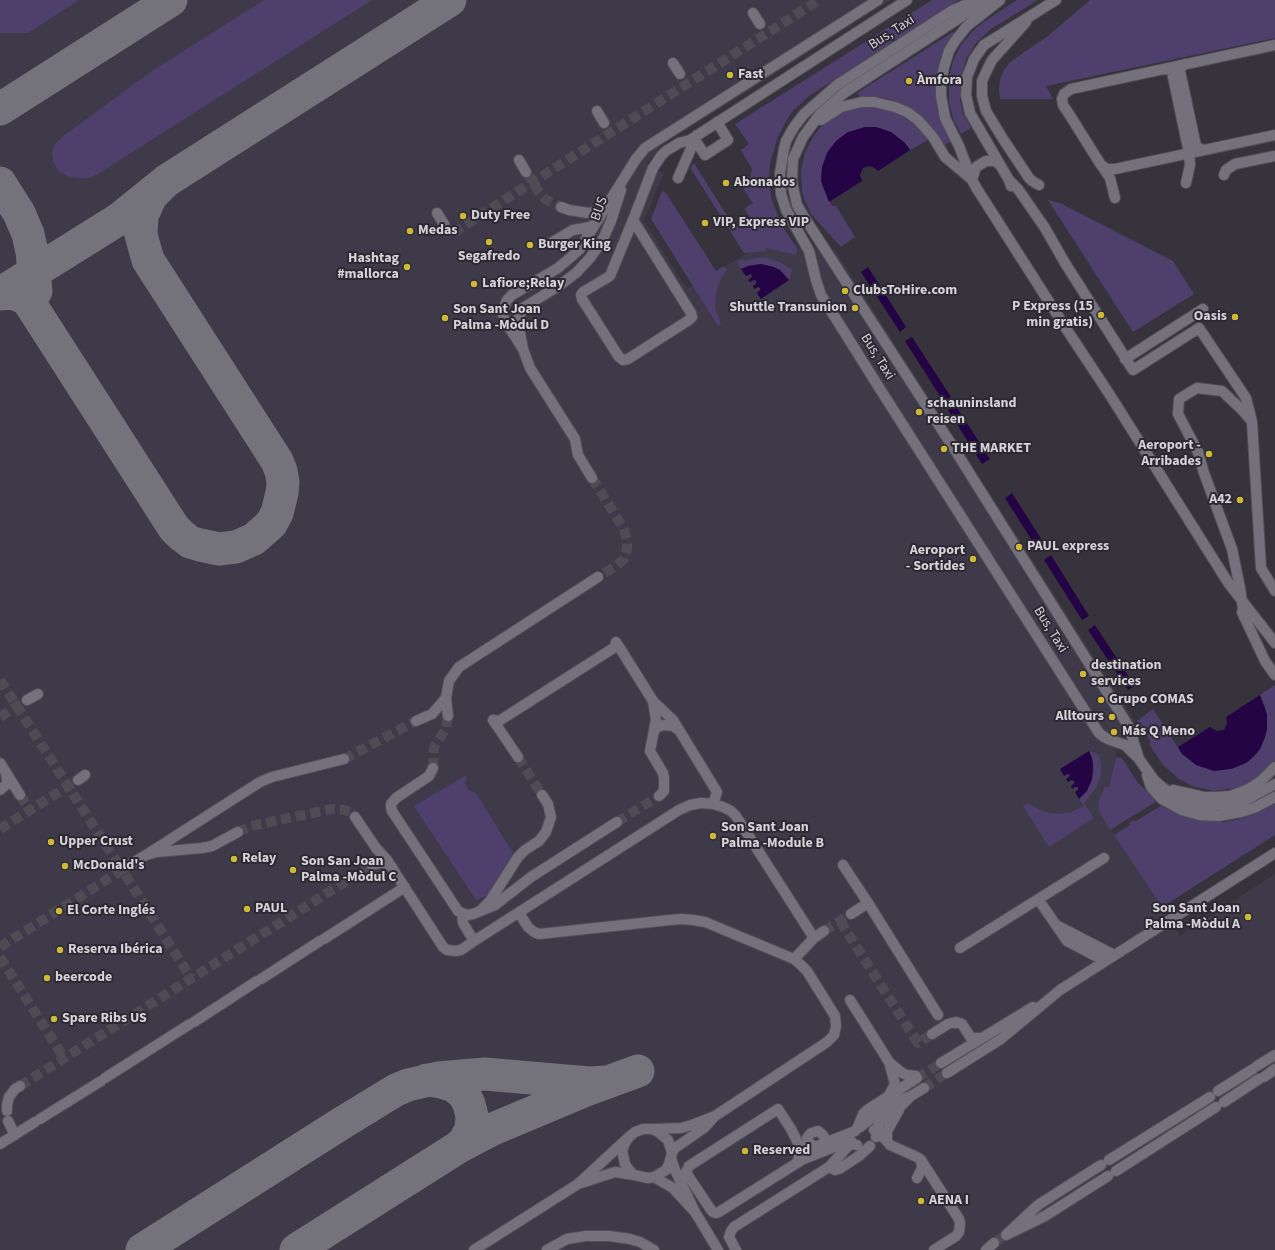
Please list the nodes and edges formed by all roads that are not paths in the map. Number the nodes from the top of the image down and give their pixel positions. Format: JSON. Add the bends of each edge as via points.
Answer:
{"nodes":[{"id":1,"x":878,"y":0,"type":"edge"},
{"id":2,"x":907,"y":0,"type":"edge"},
{"id":3,"x":977,"y":0,"type":"edge"},
{"id":4,"x":987,"y":0,"type":"edge"},
{"id":5,"x":1000,"y":0,"type":"edge"},
{"id":6,"x":1056,"y":0,"type":"edge"},
{"id":7,"x":753,"y":13,"type":"dead end"},
{"id":8,"x":1033,"y":15,"type":"junction"},
{"id":9,"x":760,"y":24,"type":"dead end"},
{"id":10,"x":1275,"y":45,"type":"edge"},
{"id":11,"x":673,"y":63,"type":"dead end"},
{"id":12,"x":1185,"y":64,"type":"junction"},
{"id":13,"x":1165,"y":69,"type":"junction"},
{"id":14,"x":680,"y":74,"type":"dead end"},
{"id":15,"x":597,"y":112,"type":"dead end"},
{"id":16,"x":717,"y":122,"type":"junction"},
{"id":17,"x":604,"y":123,"type":"dead end"},
{"id":18,"x":809,"y":128,"type":"junction"},
{"id":19,"x":1275,"y":135,"type":"edge"},
{"id":20,"x":691,"y":142,"type":"junction"},
{"id":21,"x":1202,"y":150,"type":"junction"},
{"id":22,"x":1189,"y":153,"type":"junction"},
{"id":23,"x":1275,"y":156,"type":"edge"},
{"id":24,"x":519,"y":160,"type":"dead end"},
{"id":25,"x":1101,"y":165,"type":"junction"},
{"id":26,"x":1001,"y":166,"type":"junction"},
{"id":27,"x":526,"y":172,"type":"tunnel mouth"},
{"id":28,"x":627,"y":174,"type":"junction"},
{"id":29,"x":1224,"y":175,"type":"dead end"},
{"id":30,"x":676,"y":180,"type":"dead end"},
{"id":31,"x":972,"y":180,"type":"junction"},
{"id":32,"x":1009,"y":180,"type":"junction"},
{"id":33,"x":1186,"y":183,"type":"dead end"},
{"id":34,"x":1039,"y":185,"type":"dead end"},
{"id":35,"x":1115,"y":198,"type":"dead end"},
{"id":36,"x":561,"y":207,"type":"tunnel mouth"},
{"id":37,"x":605,"y":208,"type":"junction"},
{"id":38,"x":437,"y":213,"type":"dead end"},
{"id":39,"x":634,"y":220,"type":"junction"},
{"id":40,"x":444,"y":224,"type":"tunnel mouth"},
{"id":41,"x":595,"y":224,"type":"junction"},
{"id":42,"x":551,"y":243,"type":"dead end"},
{"id":43,"x":1064,"y":263,"type":"junction"},
{"id":44,"x":1203,"y":309,"type":"dead end"},
{"id":45,"x":523,"y":349,"type":"junction"},
{"id":46,"x":1125,"y":359,"type":"junction"},
{"id":47,"x":1252,"y":422,"type":"junction"},
{"id":48,"x":592,"y":478,"type":"tunnel mouth"},
{"id":49,"x":598,"y":577,"type":"tunnel mouth"},
{"id":50,"x":1229,"y":584,"type":"junction"},
{"id":51,"x":1275,"y":591,"type":"edge"},
{"id":52,"x":1242,"y":601,"type":"junction"},
{"id":53,"x":1244,"y":617,"type":"junction"},
{"id":54,"x":1275,"y":643,"type":"edge"},
{"id":55,"x":1275,"y":675,"type":"edge"},
{"id":56,"x":38,"y":694,"type":"dead end"},
{"id":57,"x":446,"y":698,"type":"junction"},
{"id":58,"x":27,"y":700,"type":"tunnel mouth"},
{"id":59,"x":652,"y":701,"type":"junction"},
{"id":60,"x":448,"y":716,"type":"tunnel mouth"},
{"id":61,"x":416,"y":722,"type":"tunnel mouth"},
{"id":62,"x":679,"y":730,"type":"junction"},
{"id":63,"x":654,"y":732,"type":"junction"},
{"id":64,"x":518,"y":757,"type":"tunnel mouth"},
{"id":65,"x":344,"y":759,"type":"tunnel mouth"},
{"id":66,"x":1141,"y":761,"type":"junction"},
{"id":67,"x":0,"y":763,"type":"edge"},
{"id":68,"x":1275,"y":767,"type":"edge"},
{"id":69,"x":433,"y":768,"type":"tunnel mouth"},
{"id":70,"x":6,"y":772,"type":"junction"},
{"id":71,"x":1154,"y":780,"type":"junction"},
{"id":72,"x":1275,"y":784,"type":"edge"},
{"id":73,"x":0,"y":790,"type":"edge"},
{"id":74,"x":20,"y":795,"type":"tunnel mouth"},
{"id":75,"x":542,"y":795,"type":"tunnel mouth"},
{"id":76,"x":659,"y":796,"type":"tunnel mouth"},
{"id":77,"x":1275,"y":797,"type":"edge"},
{"id":78,"x":713,"y":804,"type":"junction"},
{"id":79,"x":355,"y":817,"type":"tunnel mouth"},
{"id":80,"x":618,"y":822,"type":"tunnel mouth"},
{"id":81,"x":238,"y":832,"type":"tunnel mouth"},
{"id":82,"x":1275,"y":853,"type":"edge"},
{"id":83,"x":146,"y":855,"type":"junction"},
{"id":84,"x":1104,"y":858,"type":"dead end"},
{"id":85,"x":131,"y":864,"type":"tunnel mouth"},
{"id":86,"x":372,"y":865,"type":"tunnel mouth"},
{"id":87,"x":843,"y":865,"type":"dead end"},
{"id":88,"x":392,"y":867,"type":"junction"},
{"id":89,"x":405,"y":887,"type":"junction"},
{"id":90,"x":1038,"y":899,"type":"junction"},
{"id":91,"x":868,"y":903,"type":"junction"},
{"id":92,"x":478,"y":912,"type":"junction"},
{"id":93,"x":462,"y":913,"type":"junction"},
{"id":94,"x":519,"y":913,"type":"junction"},
{"id":95,"x":851,"y":914,"type":"tunnel mouth"},
{"id":96,"x":1054,"y":924,"type":"junction"},
{"id":97,"x":824,"y":931,"type":"tunnel mouth"},
{"id":98,"x":814,"y":938,"type":"junction"},
{"id":99,"x":474,"y":941,"type":"junction"},
{"id":100,"x":960,"y":948,"type":"dead end"},
{"id":101,"x":1114,"y":955,"type":"junction"},
{"id":102,"x":794,"y":959,"type":"junction"},
{"id":103,"x":1106,"y":961,"type":"junction"},
{"id":104,"x":1060,"y":990,"type":"junction"},
{"id":105,"x":850,"y":1000,"type":"dead end"},
{"id":106,"x":938,"y":1015,"type":"dead end"},
{"id":107,"x":932,"y":1034,"type":"tunnel mouth"},
{"id":108,"x":981,"y":1038,"type":"junction"},
{"id":109,"x":1275,"y":1055,"type":"edge"},
{"id":110,"x":889,"y":1062,"type":"junction"},
{"id":111,"x":941,"y":1063,"type":"tunnel mouth"},
{"id":112,"x":1275,"y":1069,"type":"edge"},
{"id":113,"x":947,"y":1074,"type":"tunnel mouth"},
{"id":114,"x":20,"y":1086,"type":"tunnel mouth"},
{"id":115,"x":924,"y":1088,"type":"tunnel mouth"},
{"id":116,"x":911,"y":1096,"type":"junction"},
{"id":117,"x":888,"y":1097,"type":"junction"},
{"id":118,"x":902,"y":1106,"type":"junction"},
{"id":119,"x":716,"y":1116,"type":"junction"},
{"id":120,"x":651,"y":1129,"type":"junction"},
{"id":121,"x":876,"y":1134,"type":"junction"},
{"id":122,"x":15,"y":1135,"type":"junction"},
{"id":123,"x":856,"y":1135,"type":"junction"},
{"id":124,"x":628,"y":1137,"type":"junction"},
{"id":125,"x":888,"y":1140,"type":"junction"},
{"id":126,"x":0,"y":1144,"type":"edge"},
{"id":127,"x":831,"y":1145,"type":"junction"},
{"id":128,"x":870,"y":1146,"type":"junction"},
{"id":129,"x":800,"y":1147,"type":"junction"},
{"id":130,"x":815,"y":1147,"type":"junction"},
{"id":131,"x":672,"y":1155,"type":"junction"},
{"id":132,"x":920,"y":1160,"type":"junction"},
{"id":133,"x":797,"y":1163,"type":"junction"},
{"id":134,"x":829,"y":1167,"type":"junction"},
{"id":135,"x":634,"y":1175,"type":"junction"},
{"id":136,"x":654,"y":1177,"type":"junction"},
{"id":137,"x":917,"y":1178,"type":"dead end"},
{"id":138,"x":578,"y":1184,"type":"junction"},
{"id":139,"x":695,"y":1212,"type":"junction"},
{"id":140,"x":474,"y":1250,"type":"edge"},
{"id":141,"x":547,"y":1250,"type":"edge"},
{"id":142,"x":654,"y":1250,"type":"edge"},
{"id":143,"x":717,"y":1250,"type":"edge"},
{"id":144,"x":736,"y":1250,"type":"edge"},
{"id":145,"x":934,"y":1250,"type":"edge"}],
"edges":[{"from":1,"to":28,"type":"street","via":[[652,143],[640,154]]},
{"from":2,"to":16,"type":"street"},
{"from":3,"to":66,"type":"street","name":"Bus, Taxi","via":[[953,10],[837,85],[804,114],[786,141],[780,173],[781,194],[786,210],[809,251],[823,298],[943,488],[1099,733],[1125,745]]},
{"from":4,"to":18,"type":"street","via":[[844,93],[820,114]]},
{"from":5,"to":31,"type":"street","via":[[962,32],[949,51],[942,73],[940,96],[945,118],[960,146]]},
{"from":6,"to":8,"type":"street"},
{"from":7,"to":9,"type":"street"},
{"from":8,"to":26,"type":"street","via":[[984,45],[974,59],[967,77],[966,95],[970,112]]},
{"from":8,"to":34,"type":"street","via":[[992,60],[984,75],[982,89],[984,104],[1001,135],[1003,148],[1029,188]]},
{"from":10,"to":12,"type":"street"},
{"from":11,"to":14,"type":"street"},
{"from":12,"to":13,"type":"street"},
{"from":12,"to":21,"type":"street","via":[[1180,70],[1196,146]]},
{"from":13,"to":22,"type":"street","via":[[1172,72]]},
{"from":13,"to":25,"type":"street","via":[[1071,89],[1064,94],[1064,107]]},
{"from":15,"to":17,"type":"street"},
{"from":16,"to":20,"type":"street"},
{"from":16,"to":20,"type":"street","via":[[728,140],[705,155]]},
{"from":18,"to":31,"type":"street","via":[[832,112],[851,104],[874,102],[895,107],[918,120],[945,157]]},
{"from":18,"to":66,"type":"street","via":[[793,159],[792,171],[797,205],[954,447],[1129,727]]},
{"from":19,"to":21,"type":"street"},
{"from":20,"to":30,"type":"street"},
{"from":20,"to":39,"type":"street","via":[[679,143],[661,156],[653,168]]},
{"from":21,"to":22,"type":"street"},
{"from":22,"to":25,"type":"street","via":[[1115,169],[1107,169]]},
{"from":22,"to":33,"type":"street","via":[[1190,166]]},
{"from":23,"to":29,"type":"street","via":[[1235,164],[1226,170]]},
{"from":24,"to":27,"type":"street"},
{"from":25,"to":35,"type":"street","via":[[1110,178]]},
{"from":26,"to":31,"type":"street","via":[[994,161],[986,161],[976,167]]},
{"from":26,"to":32,"type":"street"},
{"from":28,"to":37,"type":"street"},
{"from":28,"to":45,"type":"street","name":"BUS","via":[[611,221],[602,241],[590,258],[576,273],[520,312],[518,323]]},
{"from":31,"to":50,"type":"street"},
{"from":32,"to":43,"type":"street","via":[[1045,228]]},
{"from":32,"to":43,"type":"street","via":[[1013,192],[1052,253]]},
{"from":36,"to":37,"type":"street","via":[[588,213]]},
{"from":37,"to":41,"type":"street"},
{"from":38,"to":40,"type":"street"},
{"from":39,"to":39,"type":"street","via":[[692,317],[623,360],[581,295],[610,276]]},
{"from":41,"to":42,"type":"street","via":[[573,230]]},
{"from":41,"to":45,"type":"street","via":[[579,250],[570,259],[507,300],[502,312]]},
{"from":43,"to":46,"type":"street"},
{"from":44,"to":46,"type":"street"},
{"from":45,"to":48,"type":"street","via":[[530,368],[575,439],[578,455]]},
{"from":46,"to":47,"type":"street","via":[[1133,370],[1199,328],[1246,398]]},
{"from":47,"to":51,"type":"street","via":[[1260,568]]},
{"from":47,"to":52,"type":"street","via":[[1222,391],[1197,388],[1179,399],[1178,414],[1198,452],[1232,549]]},
{"from":49,"to":57,"type":"street","via":[[459,667],[449,681]]},
{"from":50,"to":52,"type":"street"},
{"from":50,"to":53,"type":"street"},
{"from":52,"to":53,"type":"street"},
{"from":52,"to":54,"type":"street"},
{"from":53,"to":55,"type":"street","via":[[1265,661]]},
{"from":56,"to":58,"type":"street"},
{"from":57,"to":60,"type":"street"},
{"from":57,"to":61,"type":"street","via":[[432,714]]},
{"from":59,"to":62,"type":"street","via":[[673,720]]},
{"from":59,"to":63,"type":"street","via":[[656,716]]},
{"from":59,"to":64,"type":"street","via":[[616,642],[612,649],[499,721],[493,720]]},
{"from":62,"to":63,"type":"street","via":[[668,724],[659,726]]},
{"from":62,"to":78,"type":"street","via":[[717,792]]},
{"from":63,"to":76,"type":"street","via":[[650,751],[664,776],[664,791]]},
{"from":65,"to":83,"type":"street","via":[[260,782]]},
{"from":66,"to":71,"type":"street"},
{"from":66,"to":77,"type":"street","via":[[1156,793],[1172,805],[1190,812],[1208,816],[1229,815],[1254,808]]},
{"from":67,"to":70,"type":"street"},
{"from":68,"to":71,"type":"street","via":[[1262,780],[1230,796],[1204,797],[1165,787]]},
{"from":69,"to":93,"type":"street","via":[[426,779],[393,800],[391,807],[458,911]]},
{"from":70,"to":73,"type":"street","via":[[7,782]]},
{"from":70,"to":74,"type":"street"},
{"from":71,"to":72,"type":"street","via":[[1187,802],[1214,806],[1239,803]]},
{"from":75,"to":92,"type":"street","via":[[548,804],[551,817],[546,832],[539,841],[518,857],[490,901]]},
{"from":78,"to":94,"type":"street","via":[[696,804],[679,810]]},
{"from":78,"to":98,"type":"street","via":[[731,811],[736,816]]},
{"from":79,"to":88,"type":"street"},
{"from":80,"to":92,"type":"street","via":[[531,877],[495,905]]},
{"from":81,"to":83,"type":"street","via":[[212,846]]},
{"from":82,"to":101,"type":"street"},
{"from":83,"to":85,"type":"street"},
{"from":84,"to":90,"type":"street"},
{"from":86,"to":88,"type":"street","via":[[380,862]]},
{"from":87,"to":91,"type":"street"},
{"from":88,"to":89,"type":"street"},
{"from":89,"to":99,"type":"street","via":[[447,950],[461,950]]},
{"from":89,"to":122,"type":"street"},
{"from":90,"to":96,"type":"street"},
{"from":90,"to":100,"type":"street"},
{"from":91,"to":95,"type":"street"},
{"from":91,"to":106,"type":"street"},
{"from":92,"to":93,"type":"street","via":[[468,915]]},
{"from":93,"to":99,"type":"street","via":[[463,923]]},
{"from":94,"to":99,"type":"street"},
{"from":94,"to":102,"type":"street","via":[[528,927],[539,934],[670,920],[705,922]]},
{"from":96,"to":101,"type":"street"},
{"from":96,"to":103,"type":"street","via":[[1066,941]]},
{"from":97,"to":98,"type":"street"},
{"from":98,"to":102,"type":"street"},
{"from":101,"to":103,"type":"street"},
{"from":102,"to":119,"type":"street","via":[[807,971],[835,1016],[834,1035]]},
{"from":103,"to":104,"type":"street"},
{"from":104,"to":108,"type":"street"},
{"from":104,"to":113,"type":"street","via":[[1006,1036]]},
{"from":105,"to":110,"type":"street"},
{"from":107,"to":108,"type":"street","via":[[956,1022],[962,1024],[971,1038]]},
{"from":108,"to":111,"type":"street"},
{"from":109,"to":112,"type":"street","via":[[1038,1205],[1004,1236],[1045,1216]]},
{"from":110,"to":117,"type":"street","via":[[895,1084]]},
{"from":110,"to":117,"type":"street","via":[[902,1073],[917,1077]]},
{"from":114,"to":122,"type":"street","via":[[9,1097],[7,1105]]},
{"from":115,"to":116,"type":"street"},
{"from":116,"to":118,"type":"street"},
{"from":116,"to":123,"type":"street","via":[[897,1101],[873,1117]]},
{"from":117,"to":123,"type":"street","via":[[863,1114]]},
{"from":118,"to":121,"type":"street","via":[[880,1122]]},
{"from":118,"to":125,"type":"street","via":[[887,1131]]},
{"from":119,"to":120,"type":"street","via":[[681,1128]]},
{"from":119,"to":131,"type":"street","via":[[704,1128],[675,1148]]},
{"from":120,"to":124,"type":"street","via":[[643,1129]]},
{"from":120,"to":131,"type":"street","via":[[658,1131],[668,1140]]},
{"from":121,"to":123,"type":"street","via":[[868,1126]]},
{"from":121,"to":125,"type":"street"},
{"from":121,"to":128,"type":"street","via":[[875,1141]]},
{"from":122,"to":126,"type":"street"},
{"from":123,"to":127,"type":"street"},
{"from":123,"to":128,"type":"street","via":[[864,1148]]},
{"from":123,"to":134,"type":"street"},
{"from":124,"to":135,"type":"street","via":[[622,1150],[623,1157]]},
{"from":124,"to":138,"type":"street"},
{"from":125,"to":132,"type":"street","via":[[890,1145]]},
{"from":127,"to":130,"type":"street"},
{"from":127,"to":130,"type":"street","via":[[822,1134],[814,1132],[808,1135],[808,1142]]},
{"from":127,"to":133,"type":"street"},
{"from":128,"to":134,"type":"street","via":[[839,1169]]},
{"from":129,"to":130,"type":"street"},
{"from":129,"to":133,"type":"street"},
{"from":129,"to":133,"type":"street","via":[[778,1109],[689,1166],[686,1172],[711,1210],[716,1213]]},
{"from":131,"to":136,"type":"street","via":[[666,1170]]},
{"from":131,"to":139,"type":"street","via":[[674,1170]]},
{"from":132,"to":137,"type":"street","via":[[922,1168]]},
{"from":132,"to":145,"type":"street","via":[[960,1223],[956,1236]]},
{"from":134,"to":144,"type":"street","via":[[734,1227],[729,1237]]},
{"from":135,"to":136,"type":"street","via":[[641,1178]]},
{"from":135,"to":138,"type":"street","via":[[614,1172]]},
{"from":136,"to":139,"type":"street","via":[[673,1188]]},
{"from":138,"to":140,"type":"street"},
{"from":139,"to":143,"type":"street"},
{"from":141,"to":142,"type":"street","via":[[567,1239],[586,1236],[630,1239]]}]}
